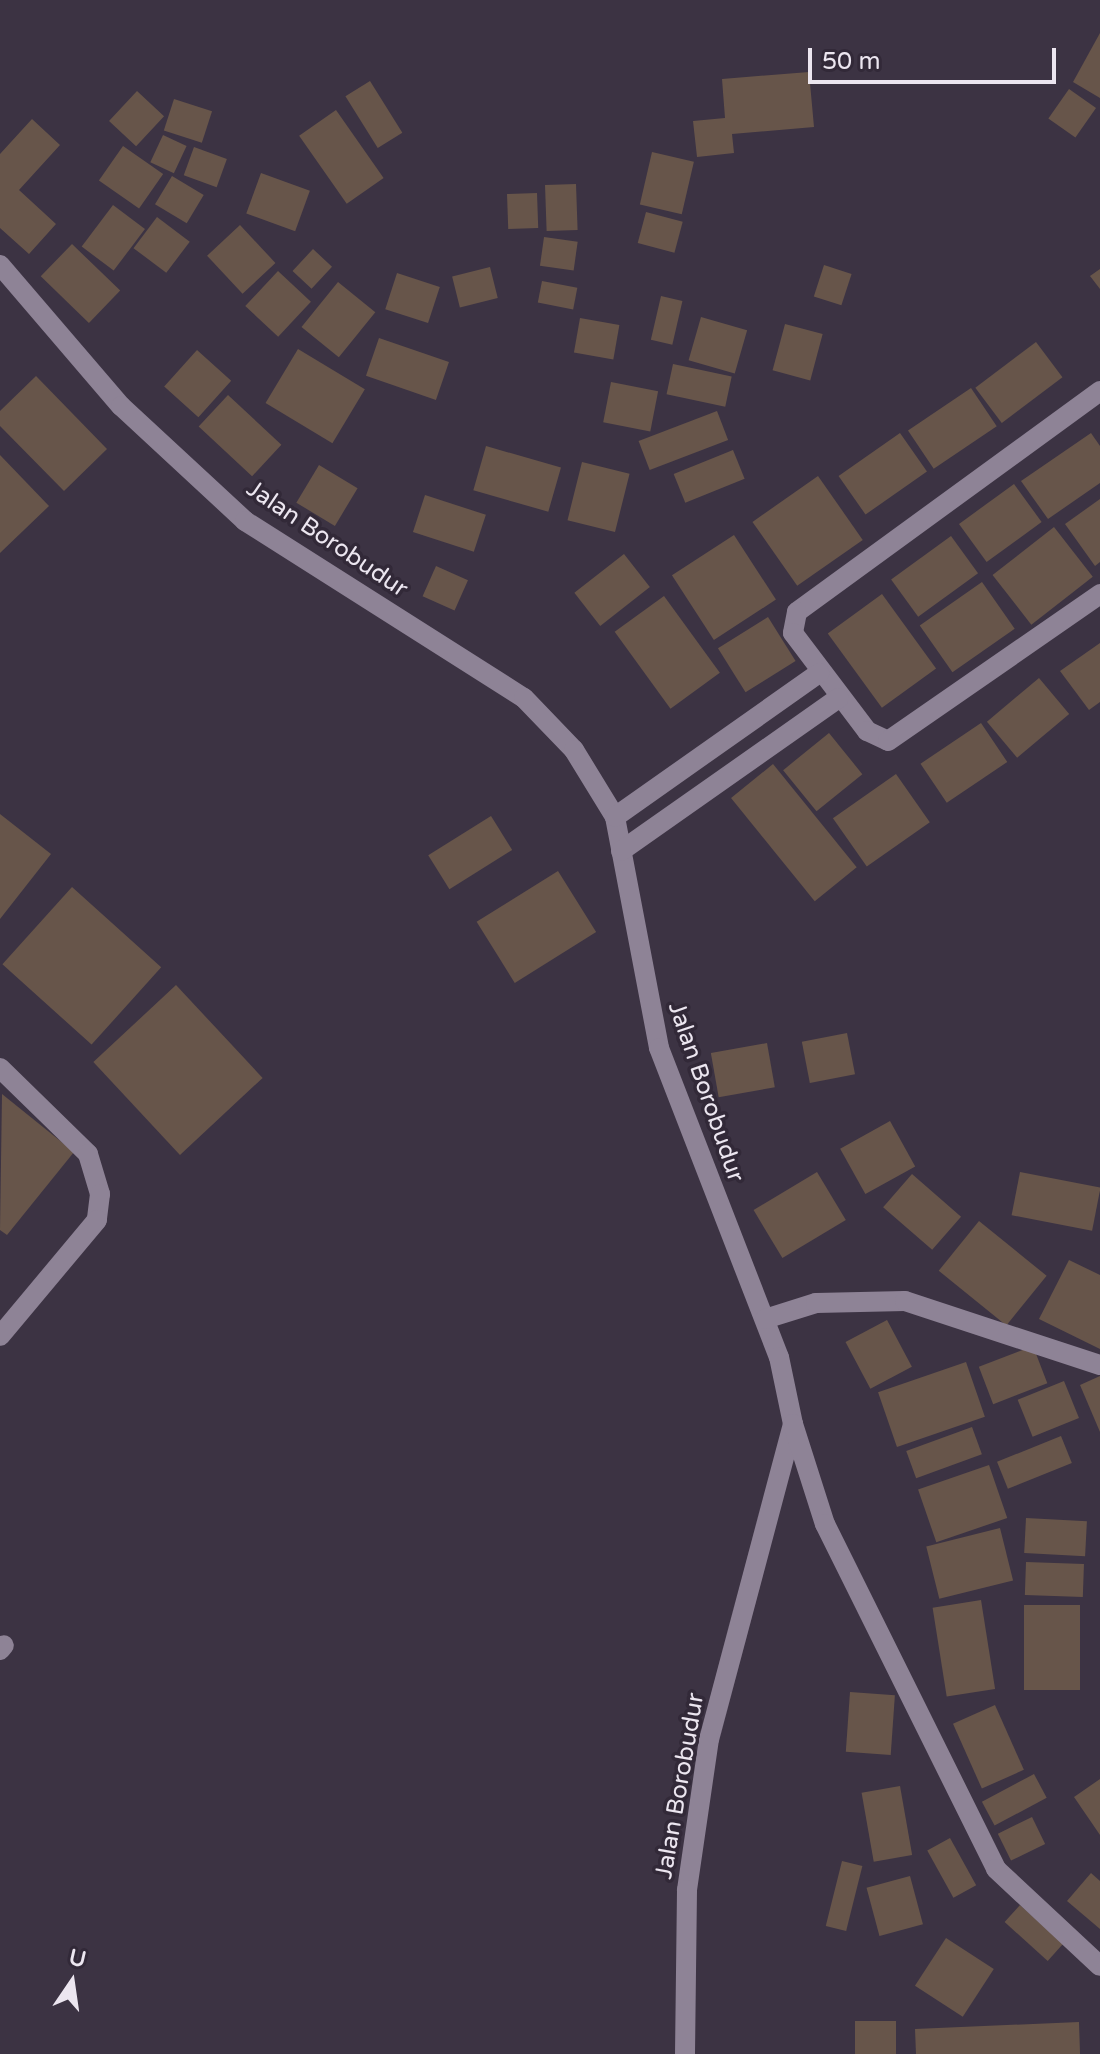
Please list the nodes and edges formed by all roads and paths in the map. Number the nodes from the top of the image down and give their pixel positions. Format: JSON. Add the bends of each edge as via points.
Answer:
{"nodes":[{"id":1,"x":0,"y":265,"type":"edge"},
{"id":2,"x":1100,"y":391,"type":"edge"},
{"id":3,"x":1100,"y":594,"type":"edge"},
{"id":4,"x":819,"y":673,"type":"junction"},
{"id":5,"x":839,"y":698,"type":"junction"},
{"id":6,"x":615,"y":817,"type":"junction"},
{"id":7,"x":621,"y":851,"type":"junction"},
{"id":8,"x":0,"y":1068,"type":"edge"},
{"id":9,"x":765,"y":1319,"type":"junction"},
{"id":10,"x":0,"y":1336,"type":"edge"},
{"id":11,"x":1100,"y":1365,"type":"edge"},
{"id":12,"x":793,"y":1424,"type":"junction"},
{"id":13,"x":1100,"y":1966,"type":"edge"},
{"id":14,"x":685,"y":2054,"type":"edge"}],
"edges":[{"from":1,"to":6,"type":"street","name":"Jalan Borobudur","via":[[121,406],[245,521],[524,698],[574,750]]},
{"from":2,"to":4,"type":"street","via":[[797,612],[793,633]]},
{"from":3,"to":5,"type":"street","via":[[898,739],[867,731]]},
{"from":4,"to":5,"type":"street"},
{"from":4,"to":6,"type":"street"},
{"from":5,"to":7,"type":"street"},
{"from":6,"to":7,"type":"street","name":"Jalan Borobudur"},
{"from":7,"to":9,"type":"street","name":"Jalan Borobudur","via":[[659,1048]]},
{"from":8,"to":10,"type":"street","via":[[88,1154],[100,1194],[97,1220]]},
{"from":9,"to":11,"type":"street","via":[[816,1303],[905,1301]]},
{"from":9,"to":12,"type":"street","name":"Jalan Borobudur"},
{"from":12,"to":13,"type":"street","via":[[825,1524],[996,1869]]},
{"from":12,"to":14,"type":"street","name":"Jalan Borobudur","via":[[709,1739],[687,1890]]}]}
